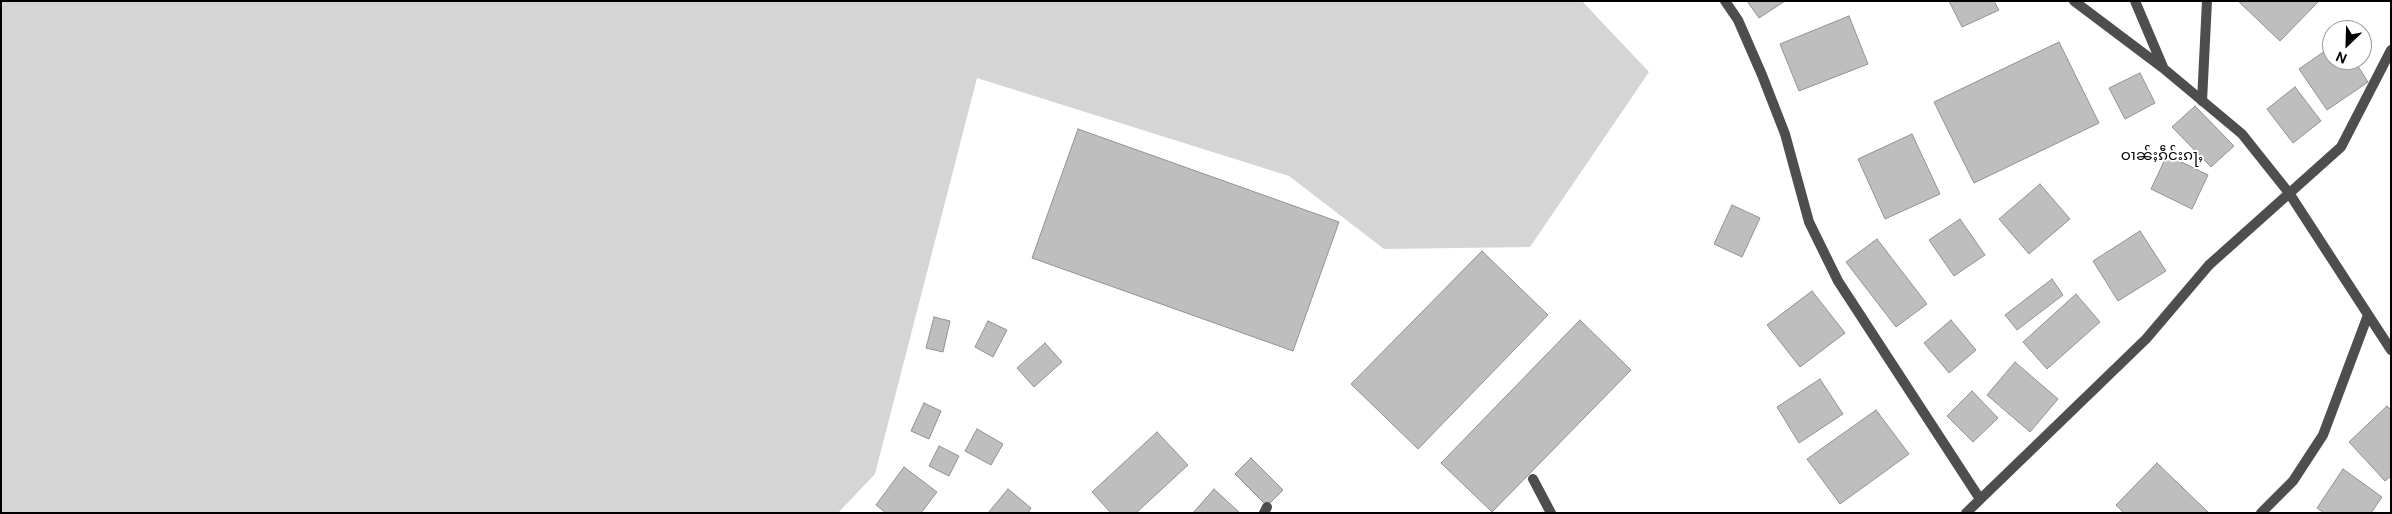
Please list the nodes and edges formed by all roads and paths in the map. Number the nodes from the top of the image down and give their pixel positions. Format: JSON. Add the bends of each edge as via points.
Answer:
{"nodes":[{"id":1,"x":1725,"y":1,"type":"edge"},
{"id":2,"x":2074,"y":1,"type":"edge"},
{"id":3,"x":2135,"y":1,"type":"edge"},
{"id":4,"x":2207,"y":1,"type":"edge"},
{"id":5,"x":2391,"y":50,"type":"edge"},
{"id":6,"x":2163,"y":68,"type":"junction"},
{"id":7,"x":2202,"y":101,"type":"junction"},
{"id":8,"x":2289,"y":193,"type":"junction"},
{"id":9,"x":2368,"y":316,"type":"junction"},
{"id":10,"x":2391,"y":350,"type":"edge"},
{"id":11,"x":1533,"y":479,"type":"dead end"},
{"id":12,"x":1980,"y":499,"type":"junction"},
{"id":13,"x":1550,"y":513,"type":"edge"},
{"id":14,"x":1966,"y":513,"type":"edge"},
{"id":15,"x":2262,"y":513,"type":"edge"}],
"edges":[{"from":1,"to":12,"type":"street","via":[[1738,20],[1762,75],[1785,134],[1809,222],[1838,281]]},
{"from":2,"to":6,"type":"street"},
{"from":3,"to":6,"type":"street"},
{"from":4,"to":7,"type":"street"},
{"from":5,"to":8,"type":"street","via":[[2340,147]]},
{"from":6,"to":7,"type":"street"},
{"from":7,"to":8,"type":"street","via":[[2242,134]]},
{"from":8,"to":9,"type":"street"},
{"from":8,"to":12,"type":"street","via":[[2209,265],[2146,339]]},
{"from":9,"to":10,"type":"street"},
{"from":9,"to":15,"type":"street","via":[[2323,436],[2293,481]]},
{"from":11,"to":13,"type":"street"},
{"from":12,"to":14,"type":"street"}]}
